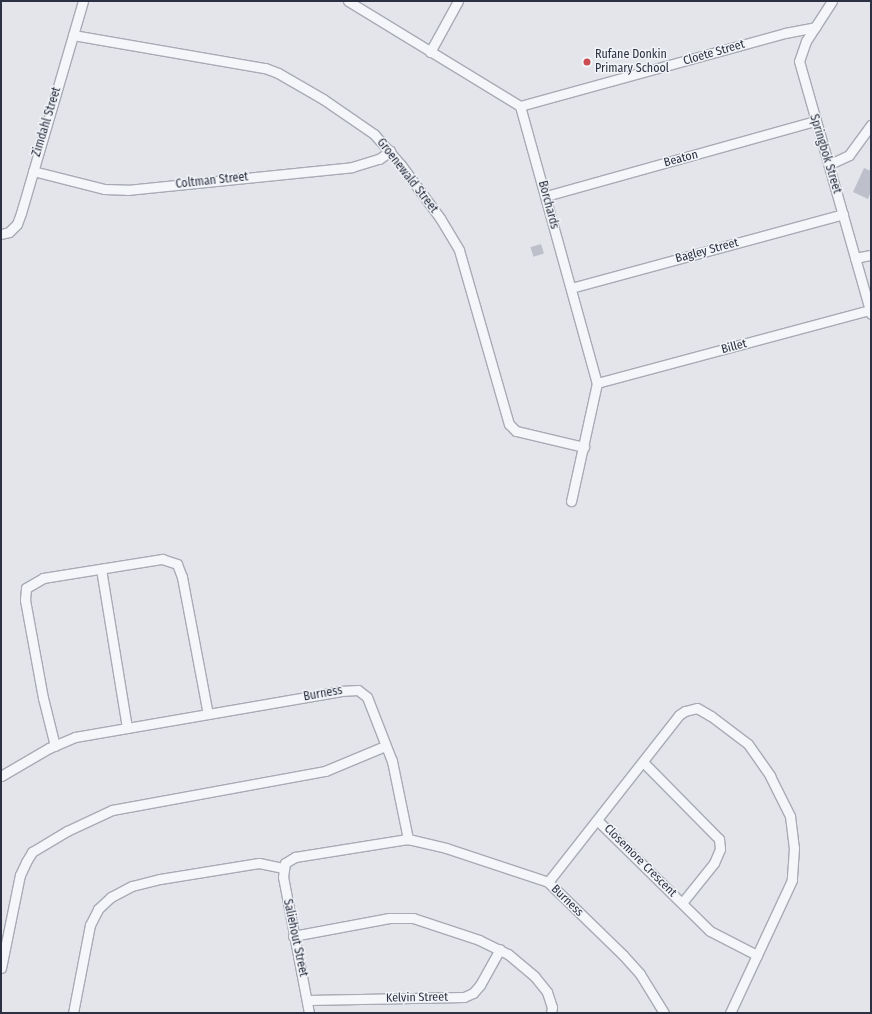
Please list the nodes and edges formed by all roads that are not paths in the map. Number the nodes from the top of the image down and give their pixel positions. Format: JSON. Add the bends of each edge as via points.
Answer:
{"nodes":[{"id":1,"x":83,"y":1,"type":"edge"},
{"id":2,"x":348,"y":1,"type":"edge"},
{"id":3,"x":458,"y":1,"type":"edge"},
{"id":4,"x":832,"y":1,"type":"edge"},
{"id":5,"x":815,"y":27,"type":"junction"},
{"id":6,"x":73,"y":35,"type":"junction"},
{"id":7,"x":430,"y":52,"type":"junction"},
{"id":8,"x":520,"y":106,"type":"junction"},
{"id":9,"x":815,"y":121,"type":"junction"},
{"id":10,"x":871,"y":125,"type":"edge"},
{"id":11,"x":390,"y":151,"type":"junction"},
{"id":12,"x":830,"y":164,"type":"junction"},
{"id":13,"x":33,"y":170,"type":"junction"},
{"id":14,"x":546,"y":196,"type":"junction"},
{"id":15,"x":843,"y":214,"type":"junction"},
{"id":16,"x":1,"y":234,"type":"edge"},
{"id":17,"x":871,"y":255,"type":"edge"},
{"id":18,"x":855,"y":258,"type":"junction"},
{"id":19,"x":571,"y":288,"type":"junction"},
{"id":20,"x":871,"y":312,"type":"edge"},
{"id":21,"x":597,"y":383,"type":"junction"},
{"id":22,"x":584,"y":447,"type":"junction"},
{"id":23,"x":570,"y":501,"type":"dead end"},
{"id":24,"x":101,"y":569,"type":"junction"},
{"id":25,"x":208,"y":714,"type":"junction"},
{"id":26,"x":127,"y":728,"type":"junction"},
{"id":27,"x":55,"y":746,"type":"junction"},
{"id":28,"x":385,"y":746,"type":"junction"},
{"id":29,"x":644,"y":763,"type":"junction"},
{"id":30,"x":1,"y":776,"type":"edge"},
{"id":31,"x":597,"y":820,"type":"junction"},
{"id":32,"x":408,"y":839,"type":"junction"},
{"id":33,"x":284,"y":866,"type":"junction"},
{"id":34,"x":548,"y":882,"type":"junction"},
{"id":35,"x":682,"y":903,"type":"junction"},
{"id":36,"x":293,"y":936,"type":"junction"},
{"id":37,"x":500,"y":949,"type":"junction"},
{"id":38,"x":757,"y":955,"type":"junction"},
{"id":39,"x":1,"y":968,"type":"edge"},
{"id":40,"x":308,"y":1000,"type":"junction"},
{"id":41,"x":73,"y":1013,"type":"edge"},
{"id":42,"x":309,"y":1013,"type":"edge"},
{"id":43,"x":551,"y":1013,"type":"edge"},
{"id":44,"x":664,"y":1013,"type":"edge"},
{"id":45,"x":730,"y":1013,"type":"edge"}],
"edges":[{"from":1,"to":6,"type":"street","name":"Zimdahl Street"},
{"from":2,"to":7,"type":"street"},
{"from":3,"to":7,"type":"street"},
{"from":4,"to":5,"type":"street","name":"Springbok Street"},
{"from":5,"to":8,"type":"street","name":"Cloete Street"},
{"from":5,"to":9,"type":"street","name":"Springbok Street","via":[[801,50],[799,61]]},
{"from":6,"to":11,"type":"street","name":"Groenewald Street","via":[[244,64],[278,73],[374,134]]},
{"from":6,"to":13,"type":"street","name":"Zimdahl Street"},
{"from":7,"to":8,"type":"street"},
{"from":8,"to":14,"type":"street","name":"Borchards"},
{"from":9,"to":12,"type":"street","name":"Springbok Street"},
{"from":9,"to":14,"type":"street","name":"Beaton"},
{"from":10,"to":12,"type":"street","via":[[849,155]]},
{"from":11,"to":13,"type":"street","name":"Coltman Street","via":[[379,159],[352,167],[126,190],[104,189]]},
{"from":11,"to":22,"type":"street","name":"Groenewald Street","via":[[440,218],[459,250],[509,424],[516,431]]},
{"from":12,"to":15,"type":"street","name":"Springbok Street"},
{"from":13,"to":16,"type":"street","name":"Zimdahl Street","via":[[17,224],[9,232]]},
{"from":14,"to":19,"type":"street","name":"Borchards"},
{"from":15,"to":18,"type":"street","name":"Springbok Street"},
{"from":15,"to":19,"type":"street","name":"Bagley Street"},
{"from":17,"to":18,"type":"street"},
{"from":18,"to":20,"type":"street","name":"Springbok Street"},
{"from":19,"to":21,"type":"street","name":"Borchards"},
{"from":20,"to":21,"type":"street","name":"Billet"},
{"from":21,"to":22,"type":"street","name":"Borchards"},
{"from":22,"to":23,"type":"street","name":"Borchards"},
{"from":24,"to":25,"type":"street","via":[[162,559],[177,564],[182,577]]},
{"from":24,"to":26,"type":"street"},
{"from":24,"to":27,"type":"street","via":[[43,578],[26,588],[41,691]]},
{"from":25,"to":26,"type":"street"},
{"from":25,"to":28,"type":"street","name":"Burness","via":[[358,690],[367,698]]},
{"from":26,"to":27,"type":"street","via":[[75,737]]},
{"from":27,"to":30,"type":"street"},
{"from":28,"to":32,"type":"street","name":"Burness","via":[[397,780]]},
{"from":28,"to":39,"type":"street","via":[[326,771],[112,810],[99,814],[32,852],[20,875]]},
{"from":29,"to":31,"type":"street","name":"Closemore Crescent"},
{"from":29,"to":35,"type":"street","name":"Closemore Crescent","via":[[719,839],[720,850],[714,863]]},
{"from":29,"to":38,"type":"street","name":"Closemore Crescent","via":[[679,715],[697,708],[748,744],[770,776],[790,816],[794,868],[792,880]]},
{"from":31,"to":34,"type":"street","name":"Closemore Crescent"},
{"from":31,"to":35,"type":"street","name":"Closemore Crescent"},
{"from":32,"to":33,"type":"street","name":"Burness","via":[[295,857]]},
{"from":32,"to":34,"type":"street","name":"Burness","via":[[446,848]]},
{"from":33,"to":36,"type":"street","name":"Saliehout Street"},
{"from":33,"to":41,"type":"street","via":[[259,863],[160,879],[132,886],[111,896],[98,910],[90,925]]},
{"from":34,"to":44,"type":"street","name":"Burness","via":[[640,974]]},
{"from":35,"to":38,"type":"street","name":"Closemore Crescent","via":[[710,931]]},
{"from":36,"to":37,"type":"street","via":[[404,917]]},
{"from":36,"to":40,"type":"street","name":"Saliehout Street"},
{"from":37,"to":40,"type":"street","name":"Kelvin Street","via":[[480,985],[473,993],[464,997]]},
{"from":37,"to":43,"type":"street","via":[[539,982],[551,999]]},
{"from":38,"to":45,"type":"street","name":"Closemore Crescent"},
{"from":40,"to":42,"type":"street","name":"Saliehout Street"}]}
